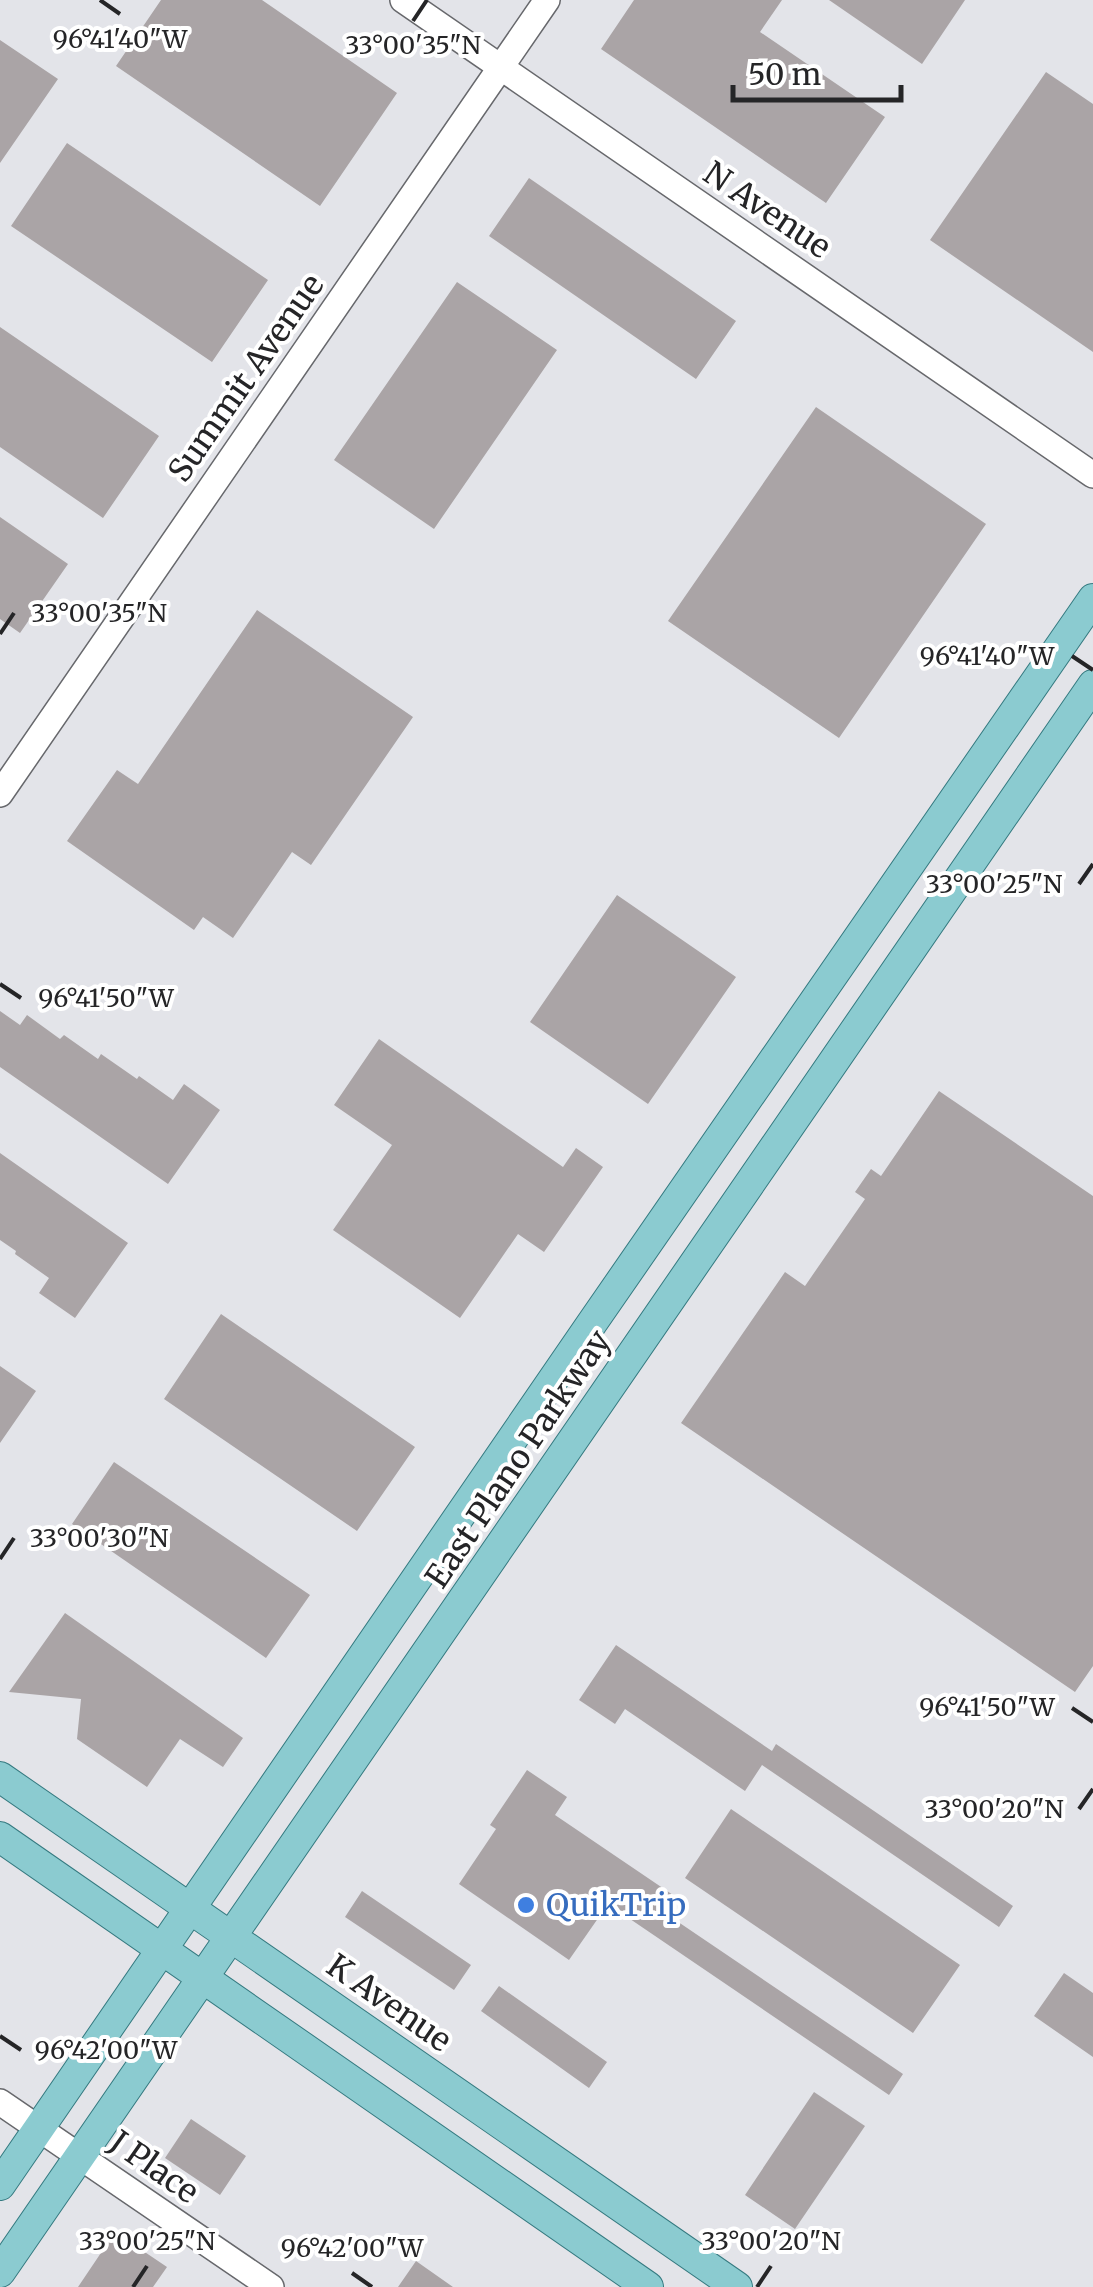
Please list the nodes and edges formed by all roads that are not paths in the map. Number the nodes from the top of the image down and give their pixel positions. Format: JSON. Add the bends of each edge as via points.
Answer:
{"nodes":[{"id":1,"x":403,"y":0,"type":"edge"},
{"id":2,"x":547,"y":0,"type":"edge"},
{"id":3,"x":501,"y":68,"type":"junction"},
{"id":4,"x":1093,"y":475,"type":"edge"},
{"id":5,"x":1093,"y":599,"type":"edge"},
{"id":6,"x":1093,"y":685,"type":"edge"},
{"id":7,"x":0,"y":794,"type":"edge"},
{"id":8,"x":925,"y":841,"type":"junction"},
{"id":9,"x":966,"y":870,"type":"junction"},
{"id":10,"x":684,"y":1189,"type":"junction"},
{"id":11,"x":726,"y":1218,"type":"junction"},
{"id":12,"x":534,"y":1408,"type":"junction"},
{"id":13,"x":590,"y":1413,"type":"junction"},
{"id":14,"x":397,"y":1608,"type":"junction"},
{"id":15,"x":425,"y":1656,"type":"junction"},
{"id":16,"x":0,"y":1776,"type":"edge"},
{"id":17,"x":0,"y":1837,"type":"edge"},
{"id":18,"x":190,"y":1908,"type":"junction"},
{"id":19,"x":232,"y":1936,"type":"junction"},
{"id":20,"x":162,"y":1948,"type":"junction"},
{"id":21,"x":204,"y":1977,"type":"junction"},
{"id":22,"x":0,"y":2102,"type":"edge"},
{"id":23,"x":39,"y":2128,"type":"junction"},
{"id":24,"x":80,"y":2155,"type":"junction"},
{"id":25,"x":0,"y":2185,"type":"edge"},
{"id":26,"x":660,"y":2233,"type":"junction"},
{"id":27,"x":0,"y":2272,"type":"edge"},
{"id":28,"x":639,"y":2281,"type":"edge"},
{"id":29,"x":270,"y":2287,"type":"edge"},
{"id":30,"x":737,"y":2287,"type":"edge"}],
"edges":[{"from":1,"to":3,"type":"street","name":"N Avenue"},
{"from":2,"to":3,"type":"street","name":"Summit Avenue"},
{"from":3,"to":4,"type":"street","name":"N Avenue"},
{"from":3,"to":7,"type":"street","name":"Summit Avenue"},
{"from":5,"to":8,"type":"main road","name":"East Plano Parkway"},
{"from":6,"to":9,"type":"main road","name":"East Plano Parkway"},
{"from":8,"to":9,"type":"main road"},
{"from":8,"to":10,"type":"main road","name":"East Plano Parkway"},
{"from":9,"to":11,"type":"main road","name":"East Plano Parkway"},
{"from":10,"to":11,"type":"main road"},
{"from":10,"to":12,"type":"main road","name":"East Plano Parkway"},
{"from":11,"to":13,"type":"main road","name":"East Plano Parkway"},
{"from":12,"to":13,"type":"main road"},
{"from":12,"to":14,"type":"main road","name":"East Plano Parkway"},
{"from":13,"to":15,"type":"main road","name":"East Plano Parkway"},
{"from":14,"to":15,"type":"main road"},
{"from":14,"to":18,"type":"main road","name":"East Plano Parkway"},
{"from":15,"to":19,"type":"main road","name":"East Plano Parkway"},
{"from":16,"to":18,"type":"main road","name":"K Avenue"},
{"from":17,"to":20,"type":"main road"},
{"from":18,"to":19,"type":"main road","name":"K Avenue"},
{"from":18,"to":20,"type":"main road","name":"East Plano Parkway"},
{"from":19,"to":21,"type":"main road","name":"East Plano Parkway"},
{"from":19,"to":26,"type":"main road","name":"K Avenue"},
{"from":20,"to":21,"type":"main road"},
{"from":20,"to":23,"type":"main road","name":"East Plano Parkway"},
{"from":21,"to":24,"type":"main road","name":"East Plano Parkway"},
{"from":21,"to":28,"type":"main road"},
{"from":22,"to":23,"type":"street","name":"J Place"},
{"from":23,"to":24,"type":"street","name":"J Place"},
{"from":23,"to":25,"type":"main road","name":"East Plano Parkway"},
{"from":24,"to":27,"type":"main road","name":"East Plano Parkway"},
{"from":24,"to":29,"type":"street","name":"J Place"},
{"from":26,"to":28,"type":"main road"},
{"from":26,"to":30,"type":"main road","name":"K Avenue"}]}
